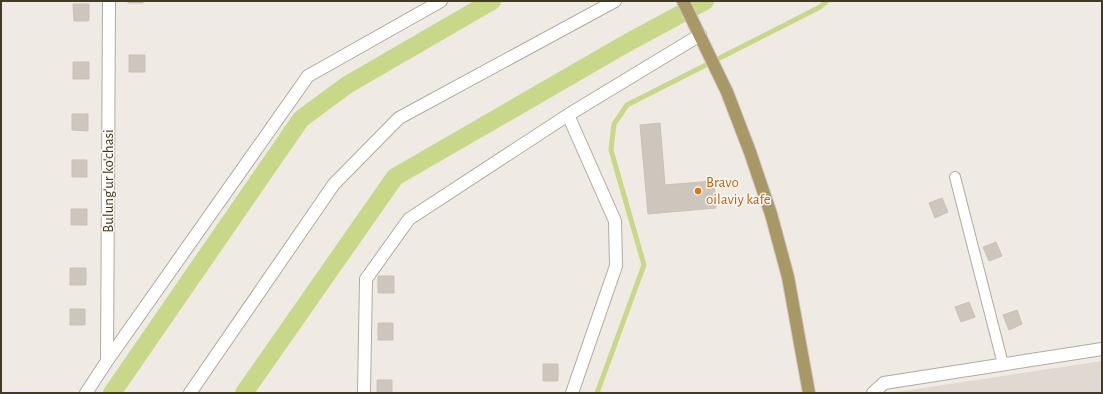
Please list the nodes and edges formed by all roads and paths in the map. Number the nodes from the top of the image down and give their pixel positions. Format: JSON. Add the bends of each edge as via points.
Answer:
{"nodes":[{"id":1,"x":109,"y":1,"type":"edge"},
{"id":2,"x":441,"y":1,"type":"edge"},
{"id":3,"x":615,"y":1,"type":"edge"},
{"id":4,"x":683,"y":1,"type":"edge"},
{"id":5,"x":698,"y":31,"type":"junction"},
{"id":6,"x":568,"y":115,"type":"junction"},
{"id":7,"x":955,"y":177,"type":"dead end"},
{"id":8,"x":1102,"y":349,"type":"edge"},
{"id":9,"x":107,"y":361,"type":"junction"},
{"id":10,"x":1003,"y":364,"type":"junction"},
{"id":11,"x":86,"y":393,"type":"edge"},
{"id":12,"x":190,"y":393,"type":"edge"},
{"id":13,"x":364,"y":393,"type":"edge"},
{"id":14,"x":572,"y":393,"type":"edge"},
{"id":15,"x":809,"y":393,"type":"edge"},
{"id":16,"x":873,"y":393,"type":"edge"}],
"edges":[{"from":1,"to":9,"type":"street","name":"Bulung'ur ko'chasi"},
{"from":2,"to":9,"type":"street","via":[[308,76]]},
{"from":3,"to":12,"type":"street","via":[[399,118],[334,184]]},
{"from":4,"to":5,"type":"main road"},
{"from":5,"to":6,"type":"street"},
{"from":5,"to":15,"type":"main road","via":[[727,92],[770,214],[788,277]]},
{"from":6,"to":13,"type":"street","via":[[409,219],[366,280]]},
{"from":6,"to":14,"type":"street","via":[[615,221],[616,266]]},
{"from":7,"to":10,"type":"lane"},
{"from":8,"to":10,"type":"street"},
{"from":9,"to":11,"type":"street"},
{"from":10,"to":16,"type":"street","via":[[884,383]]}]}
